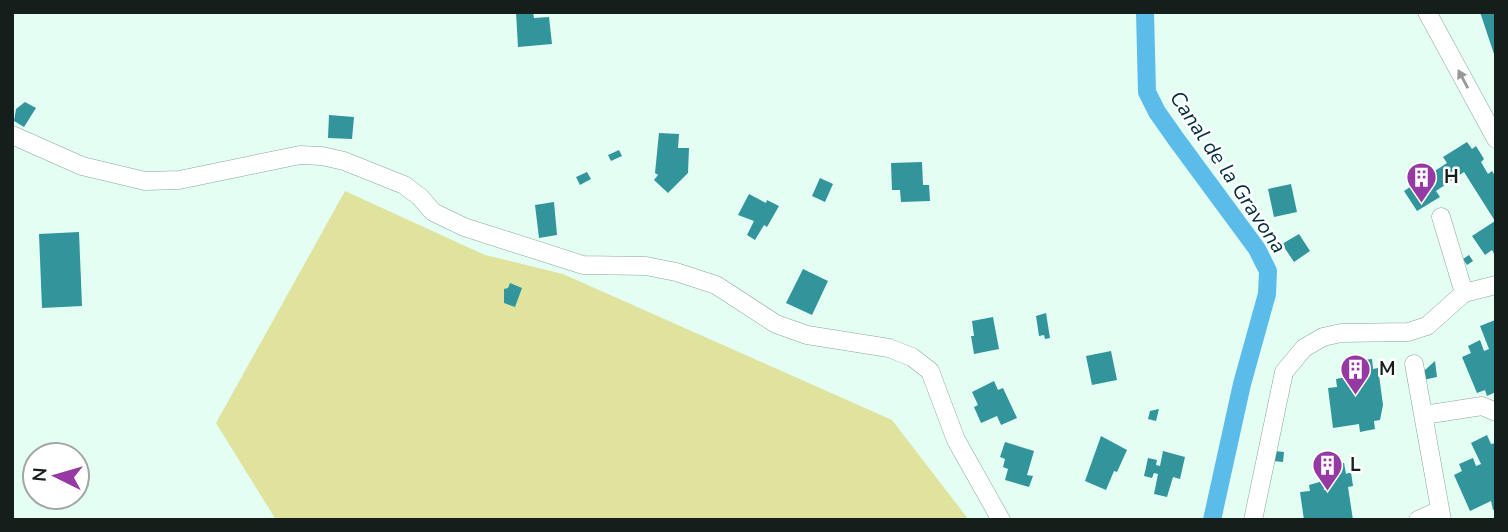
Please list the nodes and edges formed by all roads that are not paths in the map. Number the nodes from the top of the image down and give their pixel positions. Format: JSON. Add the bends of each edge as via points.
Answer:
{"nodes":[{"id":1,"x":1427,"y":12,"type":"edge"},
{"id":2,"x":12,"y":135,"type":"edge"},
{"id":3,"x":1496,"y":139,"type":"edge"},
{"id":4,"x":1441,"y":217,"type":"dead end"},
{"id":5,"x":1496,"y":285,"type":"edge"},
{"id":6,"x":1464,"y":293,"type":"junction"},
{"id":7,"x":1414,"y":364,"type":"dead end"},
{"id":8,"x":1496,"y":412,"type":"edge"},
{"id":9,"x":1424,"y":415,"type":"junction"},
{"id":10,"x":1441,"y":515,"type":"edge"},
{"id":11,"x":1001,"y":520,"type":"edge"},
{"id":12,"x":1253,"y":520,"type":"edge"},
{"id":13,"x":1418,"y":520,"type":"edge"}],
"edges":[{"from":3,"to":1,"type":"street","one_way":true},
{"from":2,"to":11,"type":"street","via":[[82,166],[145,181],[179,180],[300,155],[344,161],[404,185],[433,212],[464,227],[583,265],[646,266],[677,272],[716,285],[776,324],[807,335],[889,348],[930,371],[956,440]]},
{"from":4,"to":6,"type":"street"},
{"from":5,"to":6,"type":"street"},
{"from":6,"to":12,"type":"street","via":[[1427,326],[1408,332],[1340,332],[1304,348],[1284,372]]},
{"from":7,"to":9,"type":"street"},
{"from":8,"to":9,"type":"street","via":[[1482,406]]},
{"from":9,"to":10,"type":"street"},
{"from":10,"to":13,"type":"street"}]}
